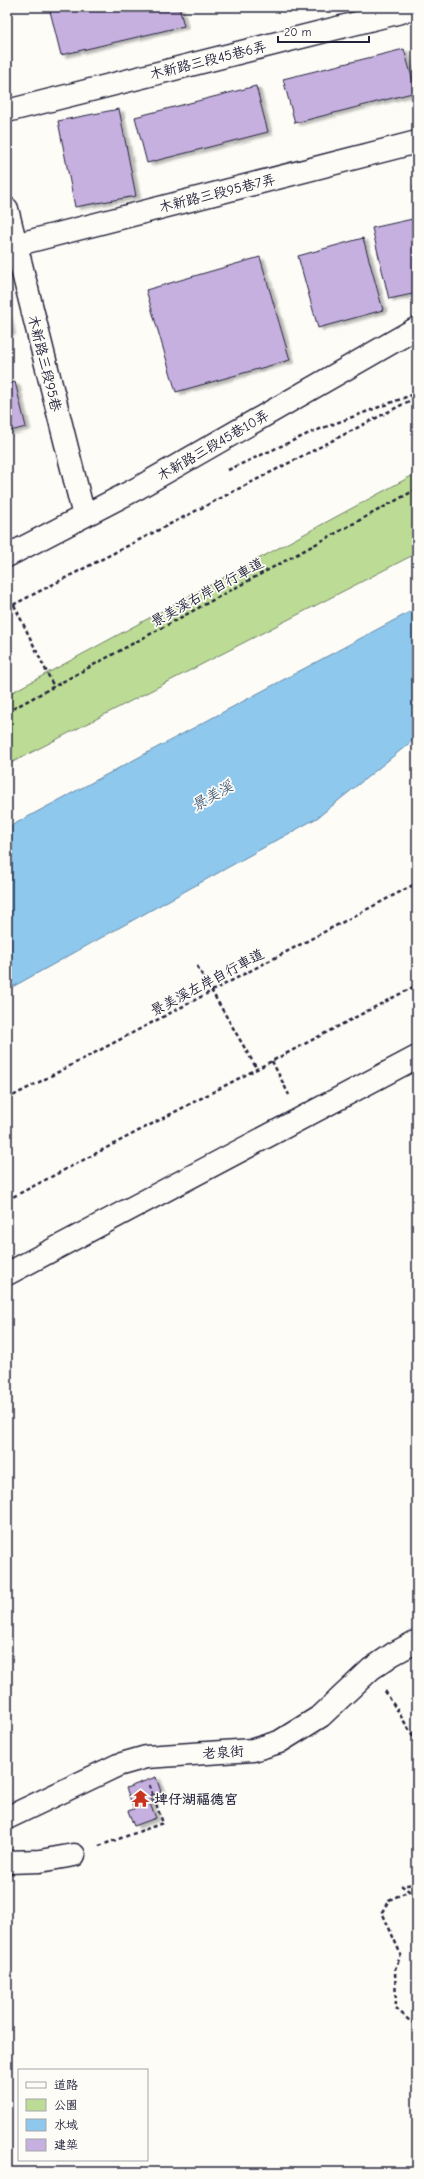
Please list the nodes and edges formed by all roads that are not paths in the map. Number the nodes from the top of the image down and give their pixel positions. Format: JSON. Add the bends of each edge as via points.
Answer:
{"nodes":[{"id":1,"x":417,"y":8,"type":"edge"},
{"id":2,"x":7,"y":111,"type":"edge"},
{"id":3,"x":417,"y":142,"type":"edge"},
{"id":4,"x":7,"y":209,"type":"edge"},
{"id":5,"x":12,"y":245,"type":"edge"},
{"id":6,"x":417,"y":328,"type":"edge"},
{"id":7,"x":84,"y":516,"type":"junction"},
{"id":8,"x":7,"y":556,"type":"edge"},
{"id":9,"x":417,"y":1057,"type":"edge"},
{"id":10,"x":7,"y":1274,"type":"edge"},
{"id":11,"x":417,"y":1641,"type":"edge"},
{"id":12,"x":7,"y":1818,"type":"edge"},
{"id":13,"x":74,"y":1855,"type":"road end"},
{"id":14,"x":7,"y":1862,"type":"edge"}],
"edges":[{"from":1,"to":2,"type":"street","name":"木新路三段45巷6弄"},
{"from":3,"to":5,"type":"street","name":"木新路三段95巷7弄"},
{"from":4,"to":5,"type":"street","name":"木新路三段95巷"},
{"from":5,"to":7,"type":"street","name":"木新路三段95巷"},
{"from":6,"to":7,"type":"street","name":"木新路三段45巷10弄","via":[[138,488]]},
{"from":7,"to":8,"type":"street","name":"木新路三段45巷10弄"},
{"from":9,"to":10,"type":"street"},
{"from":11,"to":12,"type":"street","name":"老泉街","via":[[371,1669],[321,1716],[280,1742],[253,1750],[146,1757],[118,1765]]},
{"from":13,"to":14,"type":"street","via":[[40,1861]]}]}
